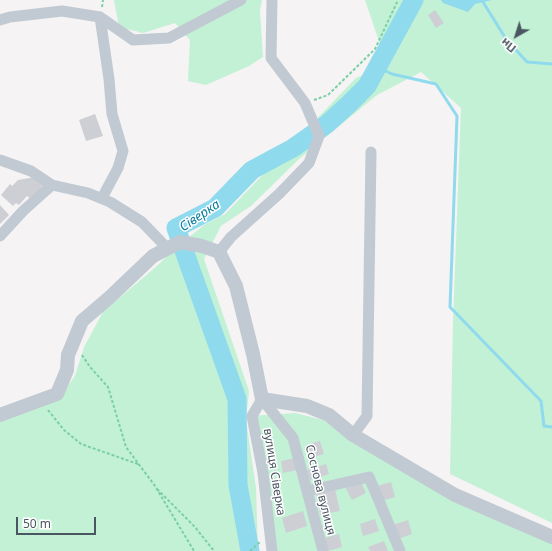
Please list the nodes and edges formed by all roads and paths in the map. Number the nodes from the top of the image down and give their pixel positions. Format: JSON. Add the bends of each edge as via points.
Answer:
{"nodes":[{"id":1,"x":57,"y":0,"type":"edge"},
{"id":2,"x":241,"y":0,"type":"edge"},
{"id":3,"x":272,"y":0,"type":"edge"},
{"id":4,"x":398,"y":0,"type":"edge"},
{"id":5,"x":62,"y":11,"type":"junction"},
{"id":6,"x":100,"y":17,"type":"junction"},
{"id":7,"x":0,"y":20,"type":"edge"},
{"id":8,"x":305,"y":103,"type":"junction"},
{"id":9,"x":371,"y":152,"type":"dead end"},
{"id":10,"x":0,"y":160,"type":"edge"},
{"id":11,"x":52,"y":185,"type":"junction"},
{"id":12,"x":102,"y":198,"type":"junction"},
{"id":13,"x":0,"y":236,"type":"edge"},
{"id":14,"x":168,"y":249,"type":"junction"},
{"id":15,"x":219,"y":252,"type":"junction"},
{"id":16,"x":73,"y":342,"type":"junction"},
{"id":17,"x":262,"y":399,"type":"junction"},
{"id":18,"x":40,"y":400,"type":"junction"},
{"id":19,"x":0,"y":415,"type":"edge"},
{"id":20,"x":353,"y":435,"type":"junction"},
{"id":21,"x":138,"y":464,"type":"junction"},
{"id":22,"x":155,"y":486,"type":"junction"},
{"id":23,"x":307,"y":491,"type":"junction"},
{"id":24,"x":552,"y":537,"type":"edge"},
{"id":25,"x":259,"y":542,"type":"dead end"},
{"id":26,"x":194,"y":551,"type":"edge"},
{"id":27,"x":214,"y":551,"type":"edge"},
{"id":28,"x":250,"y":551,"type":"edge"},
{"id":29,"x":272,"y":551,"type":"edge"},
{"id":30,"x":323,"y":551,"type":"edge"},
{"id":31,"x":400,"y":551,"type":"edge"}],
"edges":[{"from":1,"to":5,"type":"street"},
{"from":2,"to":6,"type":"street","via":[[169,38],[133,40]]},
{"from":3,"to":8,"type":"street","via":[[271,58]]},
{"from":4,"to":8,"type":"path","via":[[375,49],[328,95]]},
{"from":5,"to":6,"type":"street"},
{"from":5,"to":7,"type":"street"},
{"from":6,"to":12,"type":"street","via":[[112,114],[123,151],[118,168]]},
{"from":8,"to":15,"type":"street","via":[[319,136],[309,163],[231,237]]},
{"from":9,"to":20,"type":"street","via":[[367,416]]},
{"from":10,"to":11,"type":"street","via":[[31,171]]},
{"from":11,"to":12,"type":"street"},
{"from":11,"to":13,"type":"street"},
{"from":12,"to":14,"type":"street","via":[[142,222]]},
{"from":14,"to":15,"type":"street","via":[[180,242]]},
{"from":14,"to":16,"type":"street","via":[[153,256],[82,321]]},
{"from":15,"to":17,"type":"street","via":[[236,286]]},
{"from":16,"to":18,"type":"street","via":[[68,355],[67,370],[57,394]]},
{"from":16,"to":21,"type":"path","via":[[108,387],[126,447]]},
{"from":17,"to":20,"type":"street","via":[[307,406],[329,415]]},
{"from":17,"to":23,"type":"street","name":"Соснова вулиця","via":[[293,438]]},
{"from":17,"to":29,"type":"street","name":"вулиця Сіверка","via":[[252,416],[263,473]]},
{"from":18,"to":19,"type":"street"},
{"from":18,"to":21,"type":"path","via":[[64,430],[81,444]]},
{"from":20,"to":24,"type":"street","via":[[455,495]]},
{"from":21,"to":22,"type":"path"},
{"from":22,"to":26,"type":"path"},
{"from":22,"to":27,"type":"path","via":[[195,527]]},
{"from":23,"to":30,"type":"street","name":"Соснова вулиця"},
{"from":23,"to":31,"type":"street","via":[[370,477]]},
{"from":25,"to":28,"type":"path"}]}
